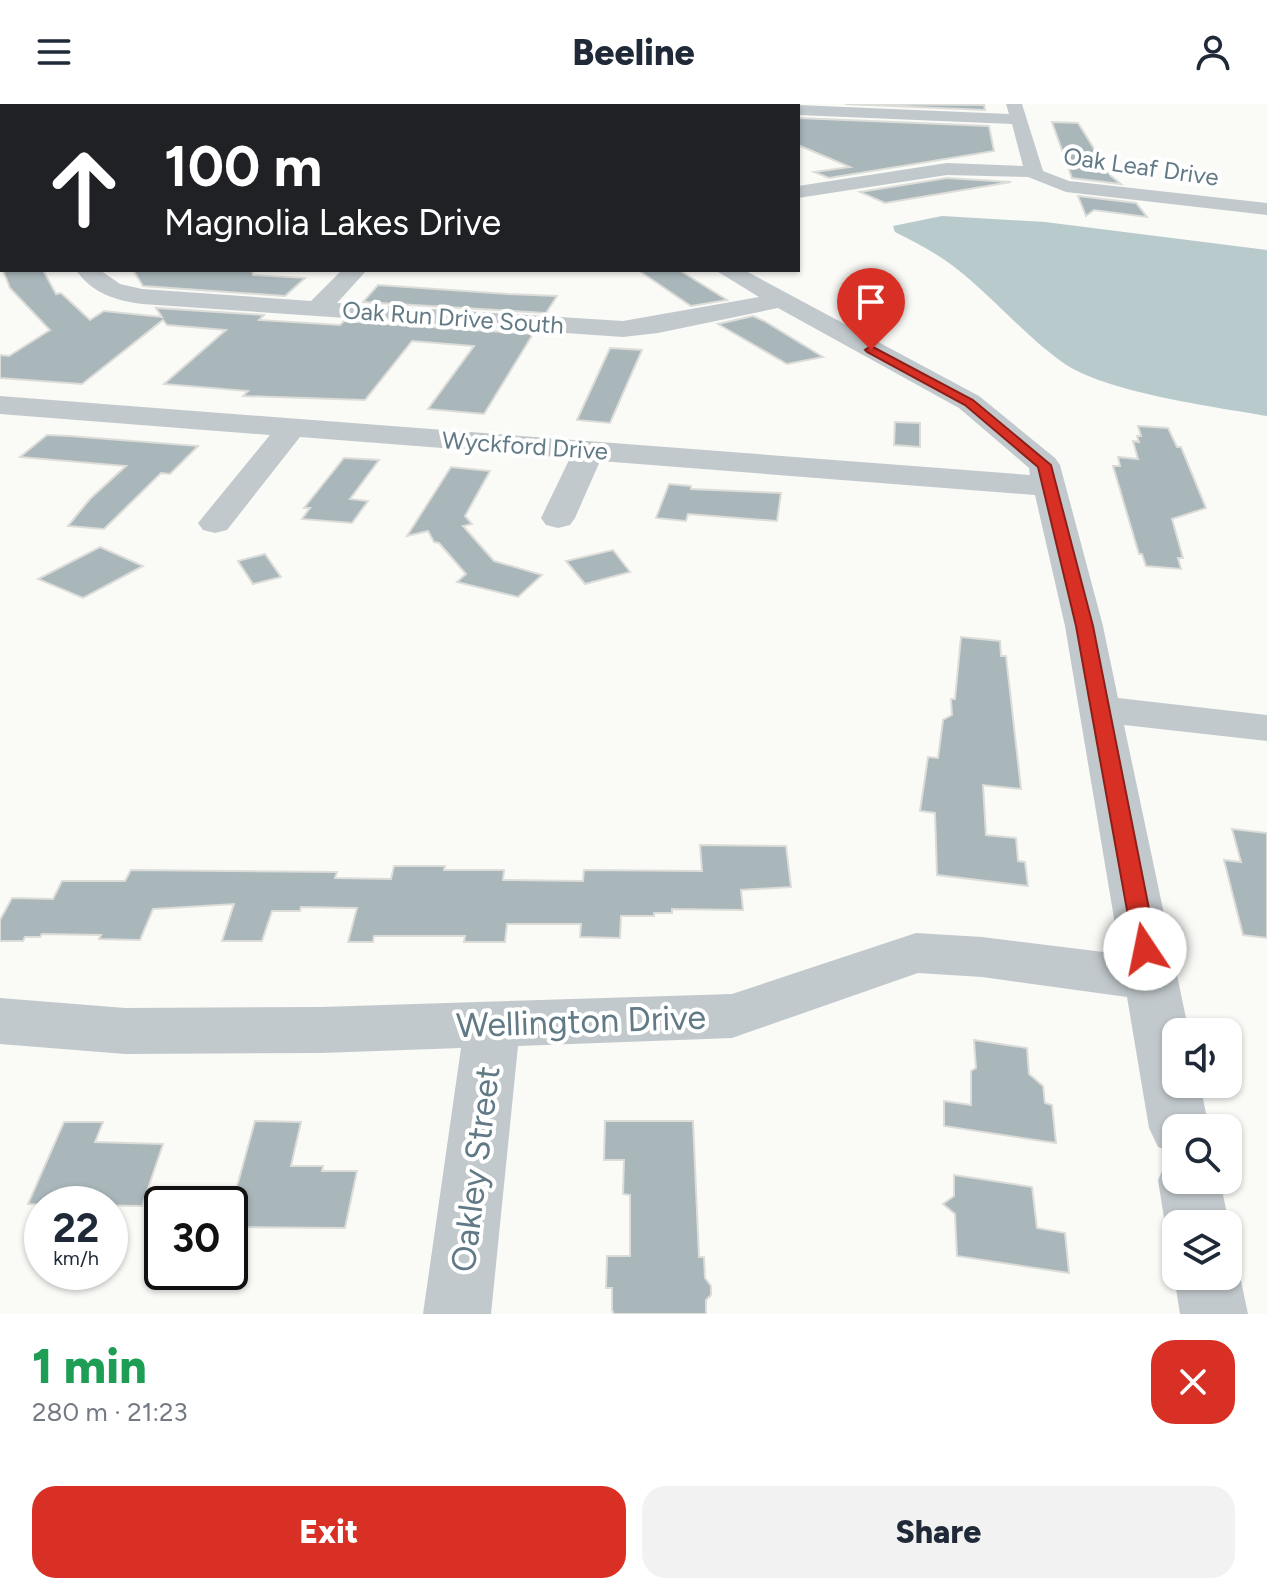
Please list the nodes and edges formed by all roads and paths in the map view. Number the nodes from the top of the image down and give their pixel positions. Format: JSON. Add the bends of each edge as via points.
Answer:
{"nodes":[{"id":1,"x":800,"y":110,"type":"edge"},
{"id":2,"x":1016,"y":112,"type":"edge"},
{"id":3,"x":1034,"y":172,"type":"junction"},
{"id":4,"x":800,"y":180,"type":"edge"},
{"id":5,"x":822,"y":189,"type":"junction"},
{"id":6,"x":800,"y":192,"type":"edge"},
{"id":7,"x":1267,"y":209,"type":"edge"},
{"id":8,"x":90,"y":272,"type":"edge"},
{"id":9,"x":353,"y":272,"type":"edge"},
{"id":10,"x":731,"y":272,"type":"edge"},
{"id":11,"x":780,"y":300,"type":"junction"},
{"id":12,"x":317,"y":309,"type":"junction"},
{"id":13,"x":0,"y":405,"type":"edge"},
{"id":14,"x":292,"y":428,"type":"junction"},
{"id":15,"x":589,"y":451,"type":"junction"},
{"id":16,"x":1049,"y":486,"type":"junction"},
{"id":17,"x":558,"y":518,"type":"dead end"},
{"id":18,"x":215,"y":523,"type":"dead end"},
{"id":19,"x":1099,"y":709,"type":"junction"},
{"id":20,"x":1267,"y":728,"type":"edge"},
{"id":21,"x":1151,"y":979,"type":"junction"},
{"id":22,"x":0,"y":1021,"type":"edge"},
{"id":23,"x":492,"y":1024,"type":"junction"},
{"id":24,"x":1176,"y":1114,"type":"edge"},
{"id":25,"x":1210,"y":1290,"type":"edge"},
{"id":26,"x":457,"y":1314,"type":"edge"},
{"id":27,"x":1214,"y":1314,"type":"edge"}],
"edges":[{"from":1,"to":2,"type":"street"},
{"from":2,"to":3,"type":"street","name":"Oak Leaf Drive"},
{"from":3,"to":5,"type":"street","via":[[947,169]]},
{"from":3,"to":7,"type":"street","name":"Oak Leaf Drive","via":[[1066,186]]},
{"from":4,"to":5,"type":"street"},
{"from":5,"to":6,"type":"street"},
{"from":8,"to":12,"type":"street","name":"Oak Run Drive South","via":[[105,287],[124,293]]},
{"from":9,"to":12,"type":"street"},
{"from":10,"to":11,"type":"street"},
{"from":11,"to":12,"type":"street","name":"Oak Run Drive South","via":[[623,329]]},
{"from":11,"to":16,"type":"street","via":[[969,402],[1044,465]]},
{"from":13,"to":14,"type":"street","name":"Wyckford Drive"},
{"from":14,"to":15,"type":"street","name":"Wyckford Drive"},
{"from":14,"to":18,"type":"street"},
{"from":15,"to":16,"type":"street","name":"Wyckford Drive"},
{"from":15,"to":17,"type":"street"},
{"from":16,"to":19,"type":"street"},
{"from":19,"to":20,"type":"street"},
{"from":19,"to":21,"type":"street"},
{"from":21,"to":23,"type":"street","name":"Wellington Drive","via":[[916,953],[732,1016]]},
{"from":21,"to":24,"type":"street"},
{"from":22,"to":23,"type":"street","name":"Wellington Drive","via":[[125,1031]]},
{"from":23,"to":26,"type":"street","name":"Oakley Street"},
{"from":25,"to":27,"type":"street"}]}
